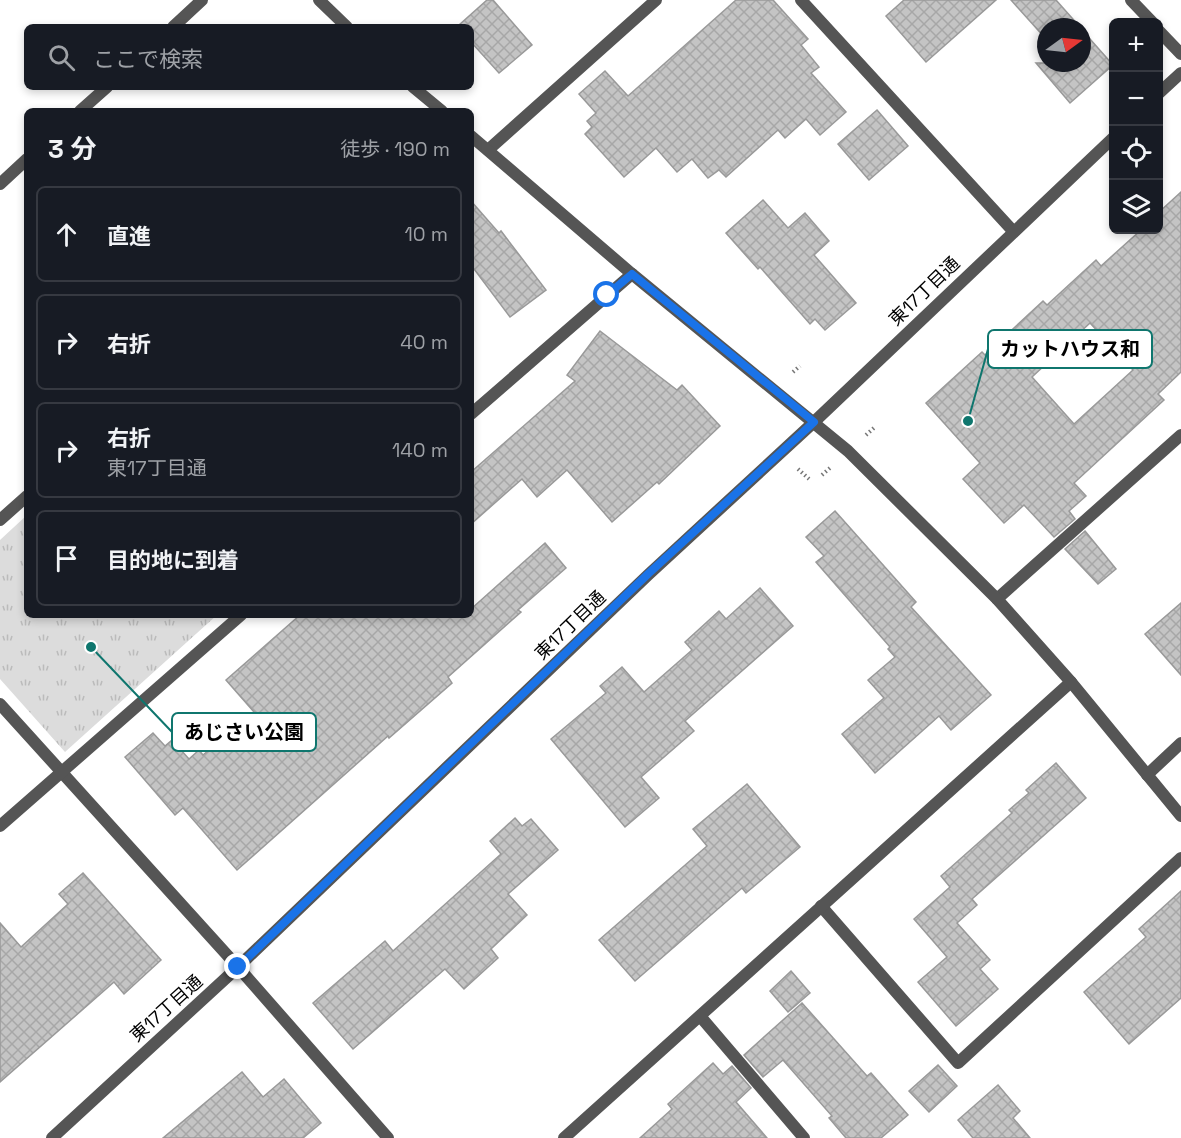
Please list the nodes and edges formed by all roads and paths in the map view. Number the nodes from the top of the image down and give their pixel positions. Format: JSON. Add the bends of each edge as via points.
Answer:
{"nodes":[{"id":1,"x":202,"y":0,"type":"edge"},
{"id":2,"x":319,"y":0,"type":"edge"},
{"id":3,"x":656,"y":0,"type":"edge"},
{"id":4,"x":801,"y":0,"type":"edge"},
{"id":5,"x":1131,"y":0,"type":"edge"},
{"id":6,"x":1148,"y":18,"type":"edge"},
{"id":7,"x":176,"y":24,"type":"edge"},
{"id":8,"x":344,"y":24,"type":"edge"},
{"id":9,"x":1163,"y":35,"type":"edge"},
{"id":10,"x":1181,"y":54,"type":"edge"},
{"id":11,"x":1181,"y":73,"type":"edge"},
{"id":12,"x":1163,"y":89,"type":"edge"},
{"id":13,"x":104,"y":90,"type":"edge"},
{"id":14,"x":417,"y":90,"type":"edge"},
{"id":15,"x":83,"y":108,"type":"edge"},
{"id":16,"x":438,"y":108,"type":"edge"},
{"id":17,"x":474,"y":138,"type":"edge"},
{"id":18,"x":1109,"y":140,"type":"edge"},
{"id":19,"x":488,"y":150,"type":"junction"},
{"id":20,"x":24,"y":162,"type":"edge"},
{"id":21,"x":0,"y":184,"type":"edge"},
{"id":22,"x":1013,"y":231,"type":"junction"},
{"id":23,"x":632,"y":274,"type":"junction"},
{"id":24,"x":474,"y":411,"type":"edge"},
{"id":25,"x":814,"y":422,"type":"junction"},
{"id":26,"x":1181,"y":435,"type":"edge"},
{"id":27,"x":24,"y":499,"type":"edge"},
{"id":28,"x":0,"y":520,"type":"edge"},
{"id":29,"x":997,"y":599,"type":"junction"},
{"id":30,"x":238,"y":618,"type":"edge"},
{"id":31,"x":1071,"y":682,"type":"junction"},
{"id":32,"x":0,"y":704,"type":"edge"},
{"id":33,"x":1181,"y":743,"type":"edge"},
{"id":34,"x":62,"y":772,"type":"junction"},
{"id":35,"x":1147,"y":775,"type":"junction"},
{"id":36,"x":1181,"y":816,"type":"edge"},
{"id":37,"x":0,"y":826,"type":"edge"},
{"id":38,"x":1181,"y":858,"type":"edge"},
{"id":39,"x":821,"y":906,"type":"junction"},
{"id":40,"x":238,"y":967,"type":"junction"},
{"id":41,"x":700,"y":1016,"type":"junction"},
{"id":42,"x":51,"y":1138,"type":"edge"},
{"id":43,"x":388,"y":1138,"type":"edge"},
{"id":44,"x":564,"y":1138,"type":"edge"},
{"id":45,"x":804,"y":1138,"type":"edge"}],
"edges":[{"from":1,"to":7,"type":"street"},
{"from":2,"to":8,"type":"street"},
{"from":3,"to":19,"type":"street"},
{"from":4,"to":22,"type":"street"},
{"from":5,"to":6,"type":"street"},
{"from":9,"to":10,"type":"street"},
{"from":11,"to":12,"type":"street"},
{"from":13,"to":15,"type":"street"},
{"from":14,"to":16,"type":"street"},
{"from":17,"to":19,"type":"street"},
{"from":18,"to":22,"type":"street","name":"東17丁目通"},
{"from":19,"to":23,"type":"street"},
{"from":20,"to":21,"type":"street"},
{"from":22,"to":25,"type":"street","name":"東17丁目通"},
{"from":23,"to":24,"type":"street"},
{"from":23,"to":25,"type":"street"},
{"from":25,"to":29,"type":"street"},
{"from":25,"to":40,"type":"street","name":"東17丁目通","via":[[648,574]]},
{"from":26,"to":29,"type":"street"},
{"from":27,"to":28,"type":"street"},
{"from":29,"to":31,"type":"street"},
{"from":30,"to":34,"type":"street"},
{"from":31,"to":35,"type":"street"},
{"from":31,"to":39,"type":"street"},
{"from":32,"to":34,"type":"street"},
{"from":33,"to":35,"type":"street"},
{"from":34,"to":37,"type":"street"},
{"from":34,"to":40,"type":"street"},
{"from":35,"to":36,"type":"street"},
{"from":38,"to":39,"type":"street","via":[[958,1063]]},
{"from":39,"to":41,"type":"street"},
{"from":40,"to":42,"type":"street","name":"東17丁目通"},
{"from":40,"to":43,"type":"street"},
{"from":41,"to":44,"type":"street"},
{"from":41,"to":45,"type":"street"}]}
